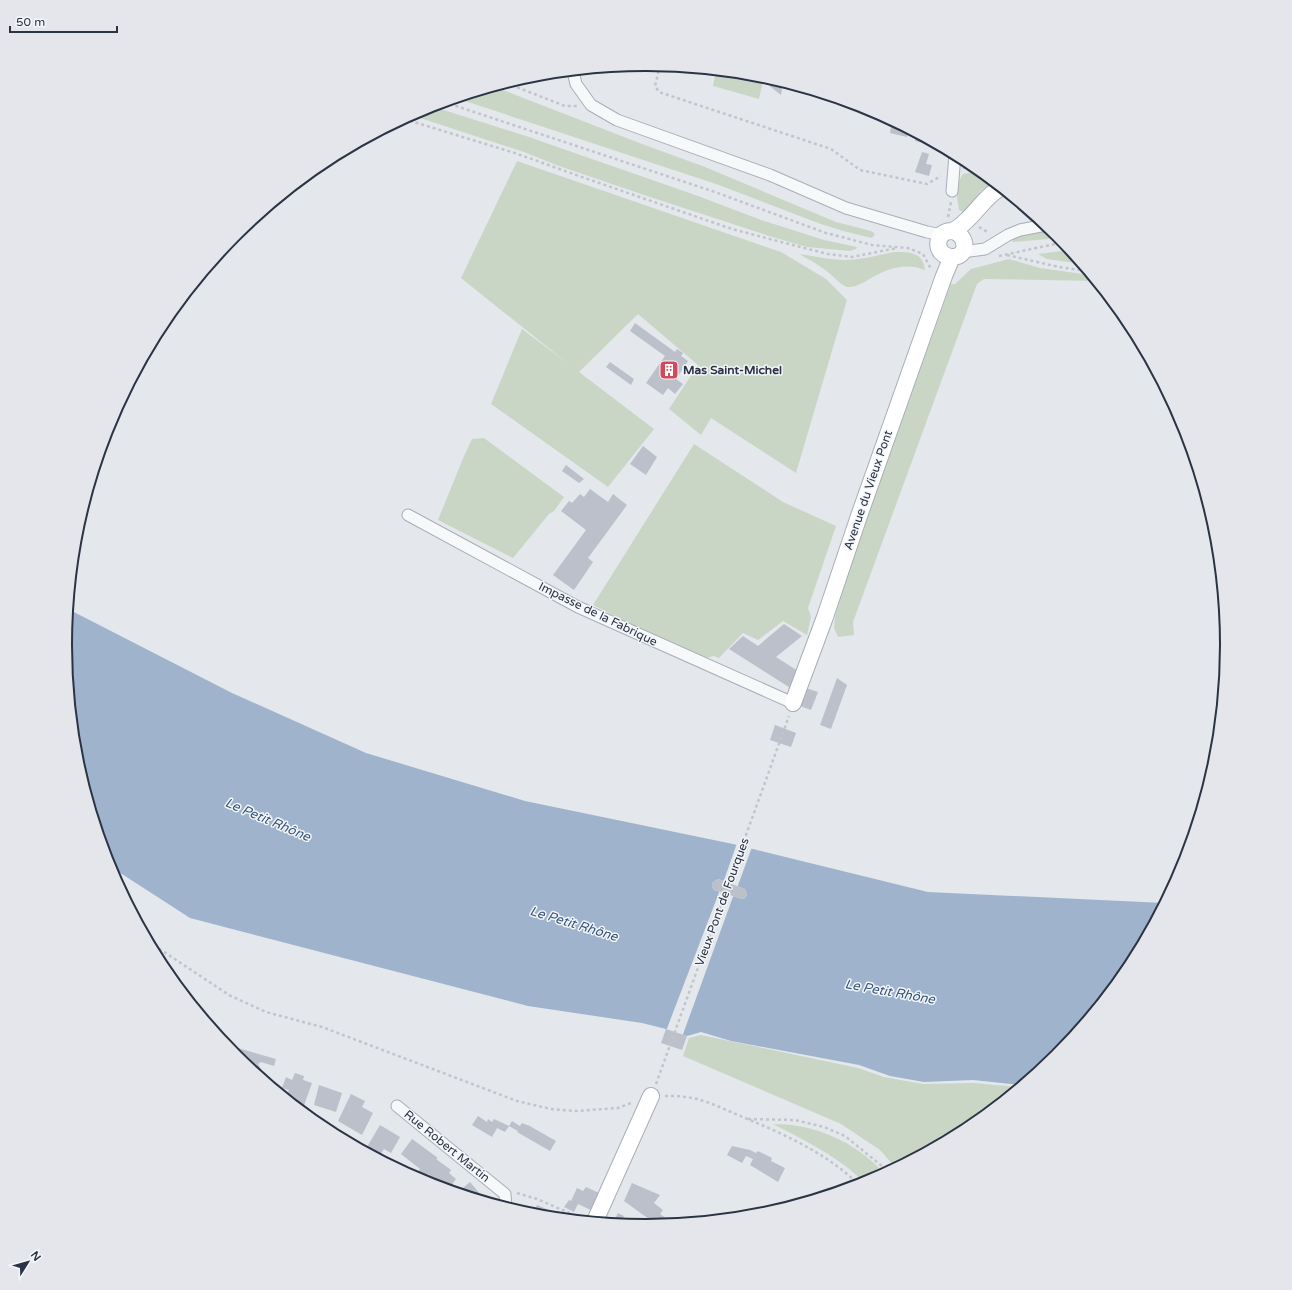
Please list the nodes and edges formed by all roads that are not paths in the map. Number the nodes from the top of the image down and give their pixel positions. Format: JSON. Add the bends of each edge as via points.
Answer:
{"nodes":[{"id":1,"x":574,"y":76,"type":"edge"},
{"id":2,"x":954,"y":161,"type":"edge"},
{"id":3,"x":952,"y":191,"type":"road end"},
{"id":4,"x":996,"y":191,"type":"edge"},
{"id":5,"x":1039,"y":227,"type":"edge"},
{"id":6,"x":952,"y":242,"type":"junction"},
{"id":7,"x":408,"y":515,"type":"dead end"},
{"id":8,"x":793,"y":703,"type":"joint"},
{"id":9,"x":651,"y":1096,"type":"road end"},
{"id":10,"x":397,"y":1106,"type":"dead end"},
{"id":11,"x":506,"y":1201,"type":"edge"},
{"id":12,"x":597,"y":1217,"type":"edge"}],
"edges":[{"from":1,"to":6,"type":"street","via":[[576,84],[591,105],[617,120],[770,175],[846,208]]},
{"from":2,"to":3,"type":"street"},
{"from":4,"to":6,"type":"street","name":"Avenue du Vieux Pont","via":[[986,198],[967,220]]},
{"from":5,"to":6,"type":"street","via":[[1008,235],[984,250]]},
{"from":6,"to":8,"type":"street","name":"Avenue du Vieux Pont","via":[[944,276]]},
{"from":7,"to":8,"type":"street","name":"Impasse de la Fabrique","via":[[578,607]]},
{"from":9,"to":12,"type":"street"},
{"from":10,"to":11,"type":"street","name":"Rue Robert Martin","via":[[505,1194]]}]}
